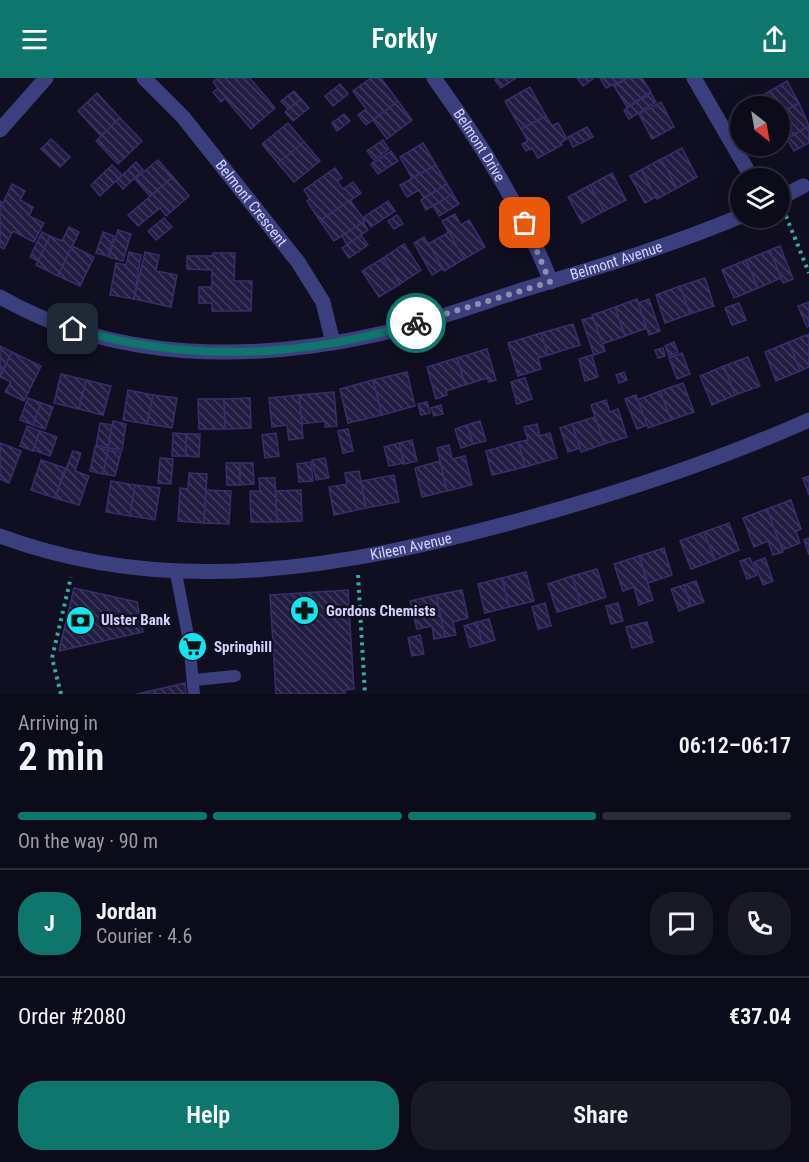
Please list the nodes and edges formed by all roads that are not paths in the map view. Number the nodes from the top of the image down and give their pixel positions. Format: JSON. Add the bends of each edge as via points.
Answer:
{"nodes":[{"id":1,"x":46,"y":78,"type":"edge"},
{"id":2,"x":144,"y":78,"type":"edge"},
{"id":3,"x":434,"y":78,"type":"edge"},
{"id":4,"x":694,"y":78,"type":"edge"},
{"id":5,"x":0,"y":130,"type":"edge"},
{"id":6,"x":746,"y":168,"type":"edge"},
{"id":7,"x":803,"y":186,"type":"dead end"},
{"id":8,"x":790,"y":197,"type":"edge"},
{"id":9,"x":730,"y":220,"type":"edge"},
{"id":10,"x":550,"y":282,"type":"junction"},
{"id":11,"x":0,"y":297,"type":"edge"},
{"id":12,"x":333,"y":343,"type":"junction"},
{"id":13,"x":809,"y":420,"type":"edge"},
{"id":14,"x":0,"y":536,"type":"edge"},
{"id":15,"x":176,"y":573,"type":"junction"},
{"id":16,"x":235,"y":676,"type":"dead end"},
{"id":17,"x":194,"y":680,"type":"junction"},
{"id":18,"x":194,"y":694,"type":"edge"}],
"edges":[{"from":1,"to":5,"type":"street"},
{"from":2,"to":12,"type":"street","name":"Belmont Crescent","via":[[183,117],[298,262],[323,302]]},
{"from":3,"to":10,"type":"street","name":"Belmont Drive","via":[[480,144],[535,241]]},
{"from":4,"to":6,"type":"street"},
{"from":7,"to":8,"type":"street"},
{"from":9,"to":10,"type":"street","name":"Belmont Avenue"},
{"from":10,"to":12,"type":"street","name":"Belmont Avenue","via":[[381,334]]},
{"from":11,"to":12,"type":"street","name":"Belmont Avenue","via":[[55,323],[110,340],[167,350],[249,354]]},
{"from":13,"to":15,"type":"street","name":"Kileen Avenue","via":[[598,499],[425,545],[357,559],[252,571]]},
{"from":14,"to":15,"type":"street","name":"Kileen Avenue","via":[[40,551],[123,568]]},
{"from":15,"to":17,"type":"lane"},
{"from":16,"to":17,"type":"lane"},
{"from":17,"to":18,"type":"lane"}]}
